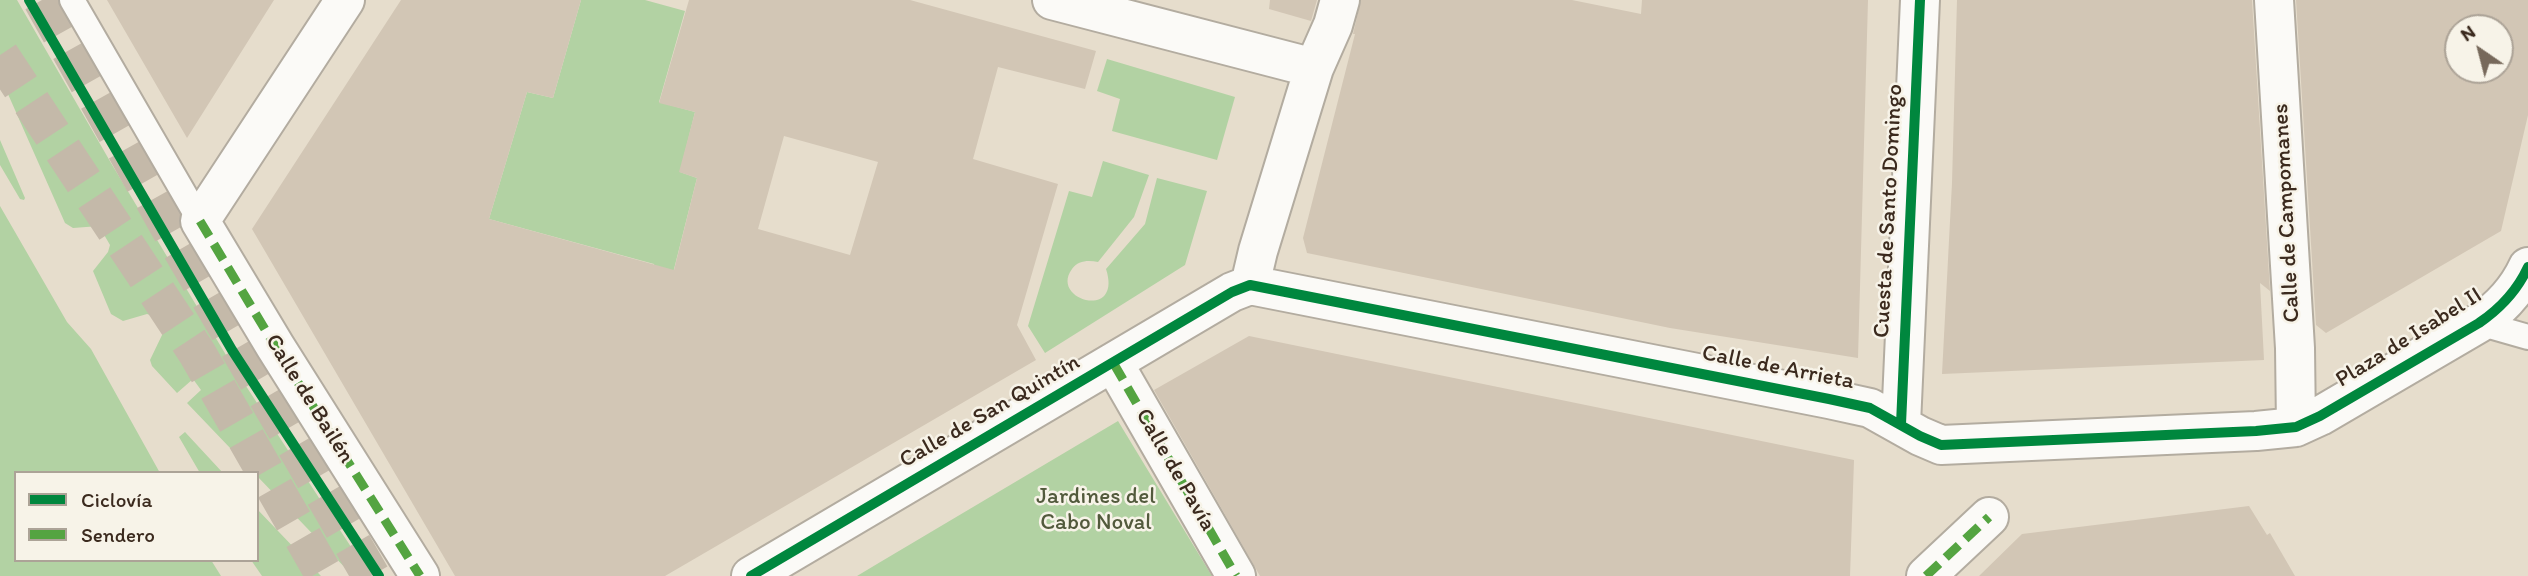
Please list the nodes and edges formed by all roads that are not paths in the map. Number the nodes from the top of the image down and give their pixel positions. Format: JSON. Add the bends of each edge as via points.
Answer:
{"nodes":[{"id":1,"x":72,"y":0,"type":"edge"},
{"id":2,"x":345,"y":0,"type":"edge"},
{"id":3,"x":1052,"y":0,"type":"edge"},
{"id":4,"x":1340,"y":0,"type":"edge"},
{"id":5,"x":1920,"y":0,"type":"edge"},
{"id":6,"x":2274,"y":0,"type":"edge"},
{"id":7,"x":1314,"y":68,"type":"junction"},
{"id":8,"x":200,"y":221,"type":"junction"},
{"id":9,"x":2528,"y":267,"type":"edge"},
{"id":10,"x":1250,"y":285,"type":"junction"},
{"id":11,"x":2479,"y":323,"type":"junction"},
{"id":12,"x":2528,"y":337,"type":"edge"},
{"id":13,"x":1114,"y":364,"type":"junction"},
{"id":14,"x":1901,"y":424,"type":"junction"},
{"id":15,"x":2296,"y":427,"type":"junction"},
{"id":16,"x":1989,"y":517,"type":"dead end"},
{"id":17,"x":420,"y":576,"type":"edge"},
{"id":18,"x":751,"y":576,"type":"edge"},
{"id":19,"x":1236,"y":576,"type":"edge"},
{"id":20,"x":1926,"y":576,"type":"edge"}],
"edges":[{"from":1,"to":8,"type":"lane"},
{"from":2,"to":8,"type":"street"},
{"from":3,"to":7,"type":"street"},
{"from":4,"to":7,"type":"street"},
{"from":5,"to":14,"type":"street","name":"Cuesta de Santo Domingo"},
{"from":6,"to":15,"type":"street","name":"Calle de Campomanes"},
{"from":7,"to":10,"type":"street"},
{"from":8,"to":17,"type":"street","name":"Calle de Bailén"},
{"from":9,"to":11,"type":"street","name":"Plaza de Isabel II","via":[[2513,293]]},
{"from":10,"to":13,"type":"street","name":"Calle de San Quintín"},
{"from":10,"to":14,"type":"street","name":"Calle de Arrieta","via":[[1829,398],[1870,408]]},
{"from":11,"to":12,"type":"lane","name":"Plaza de Isabel II"},
{"from":11,"to":15,"type":"street","name":"Plaza de Isabel II"},
{"from":13,"to":18,"type":"street","name":"Calle de San Quintín"},
{"from":13,"to":19,"type":"street","name":"Calle de Pavía"},
{"from":14,"to":15,"type":"street","name":"Calle de Arrieta","via":[[1941,445]]},
{"from":16,"to":20,"type":"street"}]}
